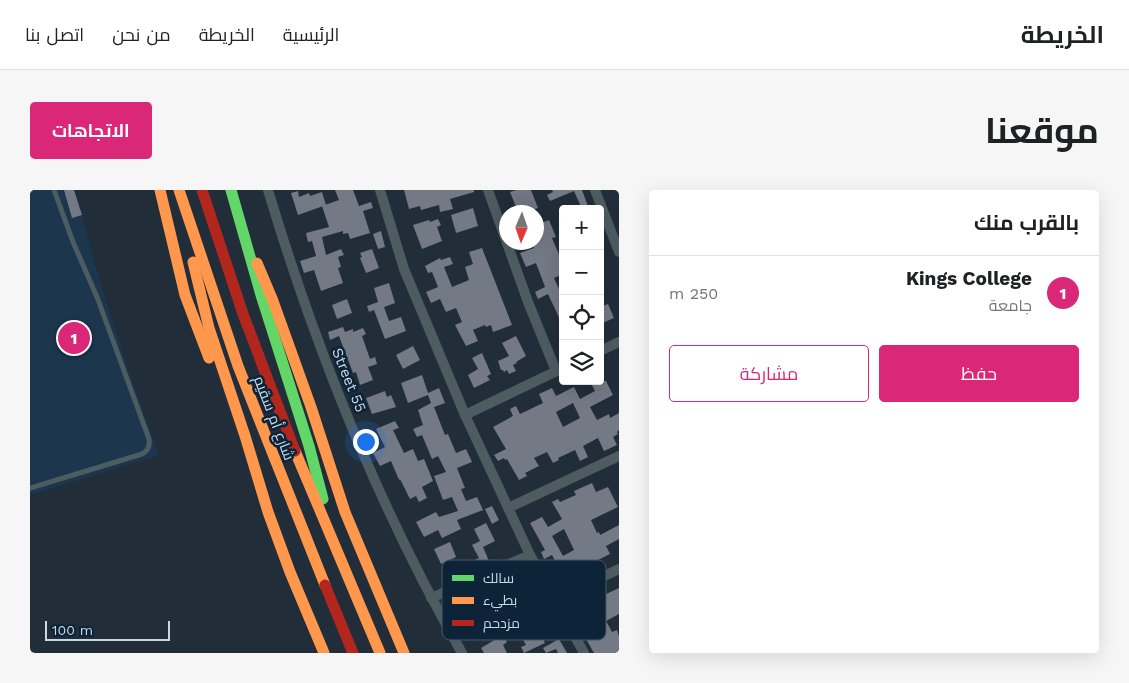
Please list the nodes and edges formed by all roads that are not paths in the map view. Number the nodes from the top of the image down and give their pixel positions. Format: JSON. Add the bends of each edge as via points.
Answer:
{"nodes":[{"id":1,"x":54,"y":190,"type":"edge"},
{"id":2,"x":160,"y":190,"type":"edge"},
{"id":3,"x":179,"y":190,"type":"edge"},
{"id":4,"x":202,"y":190,"type":"edge"},
{"id":5,"x":231,"y":190,"type":"edge"},
{"id":6,"x":268,"y":190,"type":"edge"},
{"id":7,"x":380,"y":190,"type":"edge"},
{"id":8,"x":488,"y":190,"type":"edge"},
{"id":9,"x":595,"y":190,"type":"edge"},
{"id":10,"x":190,"y":227,"type":"junction"},
{"id":11,"x":242,"y":231,"type":"junction"},
{"id":12,"x":619,"y":252,"type":"edge"},
{"id":13,"x":619,"y":342,"type":"edge"},
{"id":14,"x":604,"y":348,"type":"edge"},
{"id":15,"x":559,"y":367,"type":"edge"},
{"id":16,"x":559,"y":369,"type":"edge"},
{"id":17,"x":465,"y":415,"type":"junction"},
{"id":18,"x":619,"y":456,"type":"edge"},
{"id":19,"x":30,"y":488,"type":"edge"},
{"id":20,"x":508,"y":508,"type":"junction"},
{"id":21,"x":271,"y":520,"type":"junction"},
{"id":22,"x":331,"y":540,"type":"junction"},
{"id":23,"x":530,"y":555,"type":"junction"},
{"id":24,"x":518,"y":560,"type":"edge"},
{"id":25,"x":533,"y":560,"type":"edge"},
{"id":26,"x":619,"y":569,"type":"edge"},
{"id":27,"x":606,"y":575,"type":"edge"},
{"id":28,"x":442,"y":593,"type":"edge"},
{"id":29,"x":431,"y":598,"type":"junction"},
{"id":30,"x":442,"y":618,"type":"edge"},
{"id":31,"x":455,"y":640,"type":"edge"},
{"id":32,"x":577,"y":640,"type":"edge"},
{"id":33,"x":324,"y":653,"type":"edge"},
{"id":34,"x":353,"y":653,"type":"edge"},
{"id":35,"x":380,"y":653,"type":"edge"},
{"id":36,"x":404,"y":653,"type":"edge"},
{"id":37,"x":462,"y":653,"type":"edge"},
{"id":38,"x":584,"y":653,"type":"edge"}],
"edges":[{"from":1,"to":19,"type":"lane","via":[[97,297],[149,445],[142,454]]},
{"from":2,"to":21,"type":"main road","via":[[185,295]]},
{"from":3,"to":10,"type":"main road","name":"شارع أم سقيم"},
{"from":4,"to":22,"type":"main road","name":"شارع أم سقيم","via":[[260,361]]},
{"from":5,"to":11,"type":"main road","name":"شارع أم سقيم"},
{"from":6,"to":29,"type":"street","name":"Street 55","via":[[342,404]]},
{"from":7,"to":17,"type":"street","via":[[404,269]]},
{"from":8,"to":15,"type":"street","via":[[528,302]]},
{"from":9,"to":12,"type":"street"},
{"from":10,"to":21,"type":"main road","via":[[202,302]]},
{"from":10,"to":34,"type":"main road","name":"شارع أم سقيم","via":[[249,396]]},
{"from":11,"to":22,"type":"main road","name":"شارع أم سقيم","via":[[311,454]]},
{"from":11,"to":36,"type":"main road","via":[[279,317],[345,512]]},
{"from":13,"to":14,"type":"street"},
{"from":16,"to":17,"type":"street"},
{"from":17,"to":20,"type":"street"},
{"from":18,"to":20,"type":"street"},
{"from":20,"to":23,"type":"street"},
{"from":21,"to":33,"type":"main road"},
{"from":22,"to":35,"type":"main road","name":"شارع أم سقيم"},
{"from":23,"to":24,"type":"street"},
{"from":23,"to":25,"type":"street"},
{"from":26,"to":27,"type":"street"},
{"from":28,"to":29,"type":"street"},
{"from":29,"to":30,"type":"street","name":"Street 55"},
{"from":31,"to":37,"type":"street","name":"Street 55"},
{"from":32,"to":38,"type":"street"}]}
